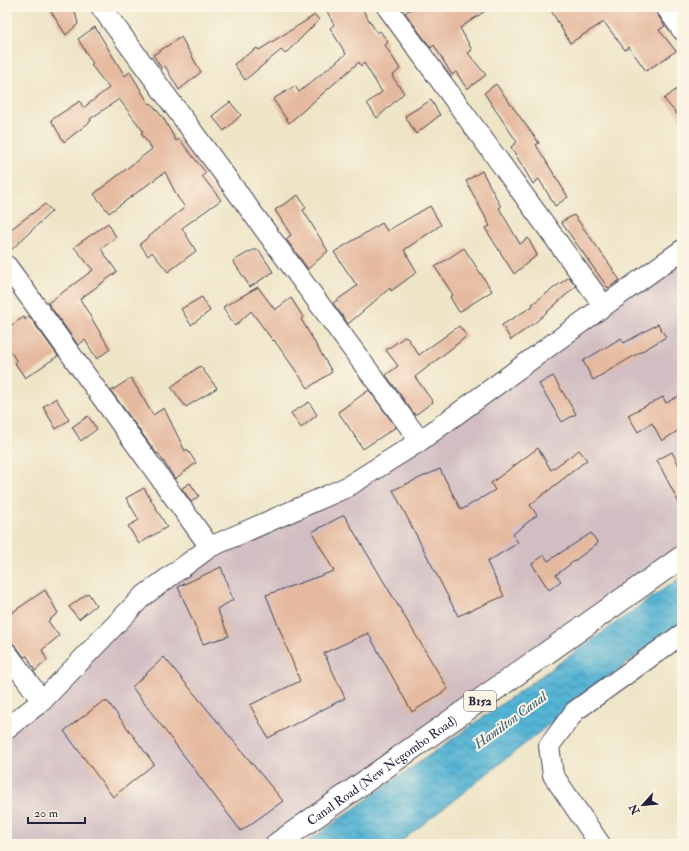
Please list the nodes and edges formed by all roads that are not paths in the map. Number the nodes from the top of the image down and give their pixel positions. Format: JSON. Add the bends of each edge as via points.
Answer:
{"nodes":[{"id":1,"x":101,"y":7,"type":"edge"},
{"id":2,"x":387,"y":7,"type":"edge"},
{"id":3,"x":666,"y":7,"type":"edge"},
{"id":4,"x":682,"y":30,"type":"edge"},
{"id":5,"x":682,"y":250,"type":"edge"},
{"id":6,"x":7,"y":266,"type":"edge"},
{"id":7,"x":604,"y":306,"type":"junction"},
{"id":8,"x":420,"y":441,"type":"junction"},
{"id":9,"x":210,"y":547,"type":"junction"},
{"id":10,"x":682,"y":557,"type":"edge"},
{"id":11,"x":682,"y":634,"type":"edge"},
{"id":12,"x":7,"y":653,"type":"edge"},
{"id":13,"x":42,"y":701,"type":"junction"},
{"id":14,"x":7,"y":728,"type":"edge"},
{"id":15,"x":277,"y":844,"type":"edge"},
{"id":16,"x":600,"y":844,"type":"edge"}],
"edges":[{"from":1,"to":8,"type":"street"},
{"from":2,"to":7,"type":"street"},
{"from":3,"to":4,"type":"street"},
{"from":5,"to":7,"type":"street"},
{"from":6,"to":9,"type":"street"},
{"from":7,"to":8,"type":"street"},
{"from":8,"to":9,"type":"street","via":[[347,487]]},
{"from":9,"to":13,"type":"street","via":[[142,597]]},
{"from":10,"to":15,"type":"main road","name":"Canal Road (New Negombo Road)","number":"B152"},
{"from":11,"to":16,"type":"street","via":[[575,711],[549,746],[552,775]]},
{"from":12,"to":13,"type":"street"},
{"from":13,"to":14,"type":"street"}]}
